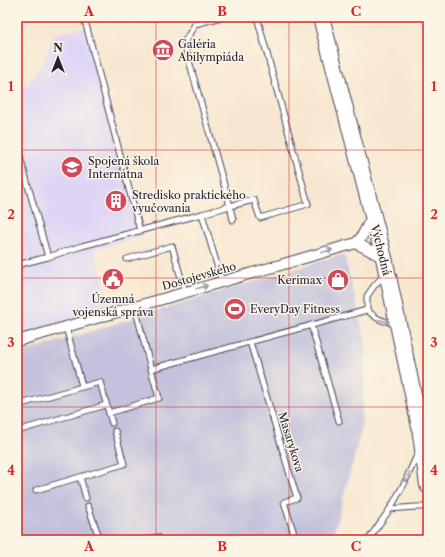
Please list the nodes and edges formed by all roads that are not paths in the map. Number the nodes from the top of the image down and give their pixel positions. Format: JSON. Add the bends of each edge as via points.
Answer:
{"nodes":[{"id":1,"x":84,"y":17,"type":"edge"},
{"id":2,"x":222,"y":17,"type":"edge"},
{"id":3,"x":257,"y":17,"type":"edge"},
{"id":4,"x":321,"y":17,"type":"edge"},
{"id":5,"x":17,"y":146,"type":"edge"},
{"id":6,"x":230,"y":206,"type":"junction"},
{"id":7,"x":202,"y":214,"type":"junction"},
{"id":8,"x":373,"y":215,"type":"junction"},
{"id":9,"x":234,"y":220,"type":"dead end"},
{"id":10,"x":140,"y":231,"type":"junction"},
{"id":11,"x":356,"y":243,"type":"junction"},
{"id":12,"x":48,"y":257,"type":"junction"},
{"id":13,"x":127,"y":259,"type":"dead end"},
{"id":14,"x":17,"y":265,"type":"edge"},
{"id":15,"x":386,"y":265,"type":"junction"},
{"id":16,"x":222,"y":282,"type":"junction"},
{"id":17,"x":185,"y":292,"type":"junction"},
{"id":18,"x":135,"y":307,"type":"junction"},
{"id":19,"x":367,"y":310,"type":"junction"},
{"id":20,"x":398,"y":324,"type":"junction"},
{"id":21,"x":312,"y":325,"type":"junction"},
{"id":22,"x":66,"y":327,"type":"junction"},
{"id":23,"x":17,"y":341,"type":"edge"},
{"id":24,"x":250,"y":342,"type":"junction"},
{"id":25,"x":151,"y":369,"type":"junction"},
{"id":26,"x":82,"y":386,"type":"junction"},
{"id":27,"x":17,"y":405,"type":"edge"},
{"id":28,"x":106,"y":405,"type":"junction"},
{"id":29,"x":109,"y":413,"type":"junction"},
{"id":30,"x":339,"y":421,"type":"dead end"},
{"id":31,"x":112,"y":423,"type":"dead end"},
{"id":32,"x":17,"y":431,"type":"edge"},
{"id":33,"x":115,"y":431,"type":"dead end"},
{"id":34,"x":422,"y":443,"type":"junction"},
{"id":35,"x":80,"y":477,"type":"junction"},
{"id":36,"x":428,"y":485,"type":"edge"},
{"id":37,"x":36,"y":490,"type":"dead end"},
{"id":38,"x":86,"y":498,"type":"dead end"},
{"id":39,"x":88,"y":506,"type":"dead end"},
{"id":40,"x":428,"y":507,"type":"edge"},
{"id":41,"x":390,"y":509,"type":"junction"},
{"id":42,"x":100,"y":540,"type":"edge"},
{"id":43,"x":147,"y":540,"type":"edge"},
{"id":44,"x":159,"y":540,"type":"edge"},
{"id":45,"x":296,"y":540,"type":"edge"},
{"id":46,"x":368,"y":540,"type":"edge"}],
"edges":[{"from":1,"to":10,"type":"lane"},
{"from":2,"to":6,"type":"lane","via":[[195,24],[184,43]]},
{"from":3,"to":6,"type":"lane","via":[[308,204],[260,218],[254,200]]},
{"from":4,"to":8,"type":"main road","name":"Východná"},
{"from":5,"to":12,"type":"lane"},
{"from":6,"to":7,"type":"lane"},
{"from":6,"to":9,"type":"lane"},
{"from":7,"to":10,"type":"lane"},
{"from":7,"to":16,"type":"lane"},
{"from":8,"to":11,"type":"street"},
{"from":8,"to":15,"type":"main road","name":"Východná"},
{"from":10,"to":12,"type":"lane"},
{"from":11,"to":15,"type":"street"},
{"from":16,"to":11,"type":"street","name":"Dostojevského","one_way":true},
{"from":12,"to":14,"type":"lane"},
{"from":13,"to":17,"type":"lane","via":[[172,246]]},
{"from":15,"to":19,"type":"lane","via":[[367,296]]},
{"from":15,"to":20,"type":"main road","name":"Východná"},
{"from":17,"to":16,"type":"street","name":"Dostojevského","one_way":true},
{"from":17,"to":18,"type":"street","name":"Dostojevského"},
{"from":18,"to":22,"type":"street","name":"Dostojevského"},
{"from":18,"to":25,"type":"lane"},
{"from":19,"to":20,"type":"lane","one_way":true,"via":[[381,321]]},
{"from":19,"to":21,"type":"lane"},
{"from":20,"to":34,"type":"main road","name":"Východná"},
{"from":21,"to":24,"type":"lane"},
{"from":21,"to":30,"type":"lane"},
{"from":22,"to":23,"type":"street","name":"Dostojevského"},
{"from":22,"to":26,"type":"lane"},
{"from":24,"to":25,"type":"lane"},
{"from":24,"to":45,"type":"lane","name":"Masarykova","via":[[297,498],[284,502]]},
{"from":25,"to":29,"type":"lane","via":[[160,398]]},
{"from":26,"to":27,"type":"lane"},
{"from":26,"to":28,"type":"lane","via":[[100,382]]},
{"from":28,"to":29,"type":"lane"},
{"from":28,"to":32,"type":"lane"},
{"from":29,"to":31,"type":"lane"},
{"from":33,"to":35,"type":"lane","via":[[124,464]]},
{"from":34,"to":36,"type":"main road","name":"Východná"},
{"from":34,"to":41,"type":"lane","one_way":true},
{"from":35,"to":37,"type":"lane"},
{"from":35,"to":38,"type":"lane"},
{"from":39,"to":42,"type":"lane"},
{"from":40,"to":41,"type":"lane"},
{"from":41,"to":46,"type":"lane"},
{"from":43,"to":44,"type":"lane","via":[[158,537]]}]}
